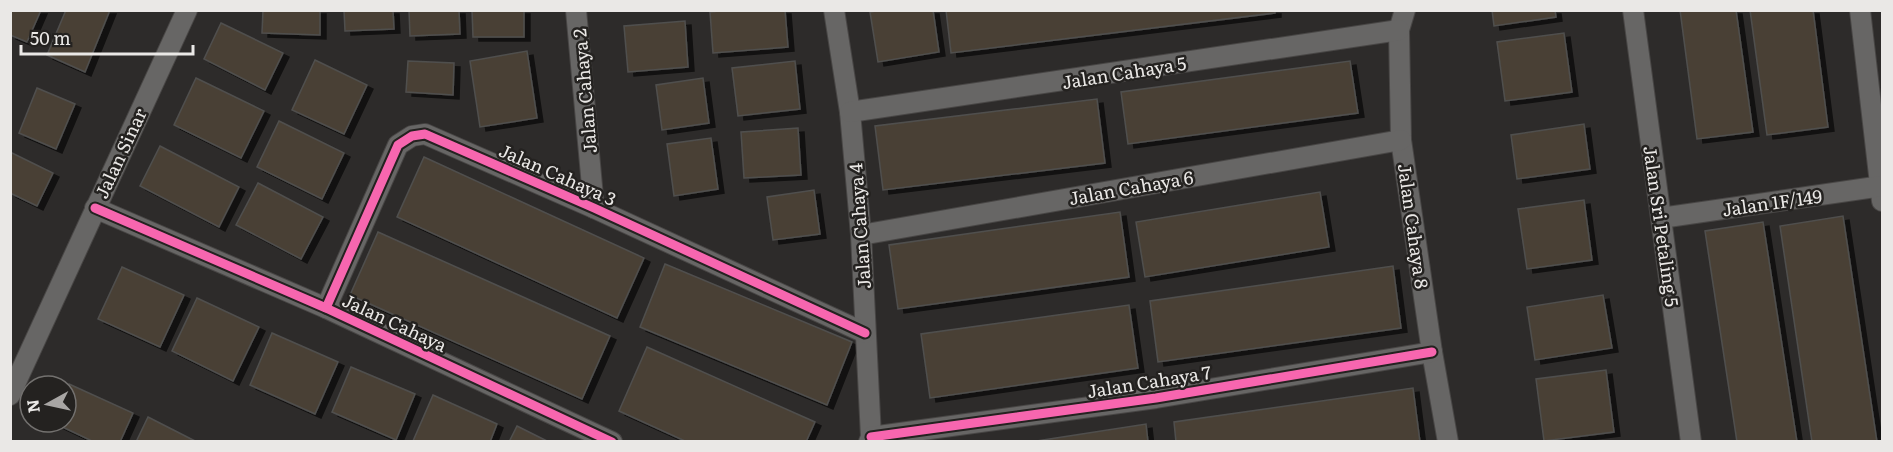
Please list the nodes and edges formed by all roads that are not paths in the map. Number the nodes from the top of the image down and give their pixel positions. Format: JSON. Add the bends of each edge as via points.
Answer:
{"nodes":[{"id":1,"x":187,"y":10,"type":"edge"},
{"id":2,"x":576,"y":10,"type":"edge"},
{"id":3,"x":834,"y":10,"type":"edge"},
{"id":4,"x":1405,"y":10,"type":"edge"},
{"id":5,"x":1633,"y":10,"type":"edge"},
{"id":6,"x":1860,"y":10,"type":"edge"},
{"id":7,"x":1399,"y":30,"type":"junction"},
{"id":8,"x":850,"y":112,"type":"junction"},
{"id":9,"x":1401,"y":140,"type":"junction"},
{"id":10,"x":1882,"y":191,"type":"edge"},
{"id":11,"x":594,"y":207,"type":"junction"},
{"id":12,"x":95,"y":208,"type":"junction"},
{"id":13,"x":1661,"y":218,"type":"junction"},
{"id":14,"x":861,"y":235,"type":"junction"},
{"id":15,"x":326,"y":308,"type":"junction"},
{"id":16,"x":865,"y":333,"type":"junction"},
{"id":17,"x":1432,"y":352,"type":"junction"},
{"id":18,"x":10,"y":395,"type":"edge"},
{"id":19,"x":870,"y":439,"type":"edge"},
{"id":20,"x":612,"y":441,"type":"edge"},
{"id":21,"x":1448,"y":441,"type":"edge"},
{"id":22,"x":1691,"y":441,"type":"edge"}],
"edges":[{"from":1,"to":12,"type":"street","name":"Jalan Sinar"},
{"from":2,"to":11,"type":"street","name":"Jalan Cahaya 2"},
{"from":3,"to":8,"type":"street","name":"Jalan Cahaya 4"},
{"from":4,"to":7,"type":"street","name":"Jalan Cahaya 8"},
{"from":5,"to":13,"type":"street","name":"Jalan Sri Petaling 5"},
{"from":6,"to":10,"type":"street"},
{"from":7,"to":8,"type":"street","name":"Jalan Cahaya 5"},
{"from":7,"to":9,"type":"street","name":"Jalan Cahaya 8"},
{"from":8,"to":14,"type":"street","name":"Jalan Cahaya 4"},
{"from":9,"to":14,"type":"street","name":"Jalan Cahaya 6"},
{"from":9,"to":17,"type":"street","name":"Jalan Cahaya 8"},
{"from":10,"to":13,"type":"street","name":"Jalan 1F/149"},
{"from":11,"to":15,"type":"street","name":"Jalan Cahaya 3","via":[[435,137],[412,136],[398,145]]},
{"from":11,"to":16,"type":"street","name":"Jalan Cahaya 3"},
{"from":12,"to":15,"type":"street","name":"Jalan Cahaya"},
{"from":12,"to":18,"type":"street","name":"Jalan Sinar"},
{"from":13,"to":22,"type":"street","name":"Jalan Sri Petaling 5"},
{"from":14,"to":16,"type":"street","name":"Jalan Cahaya 4"},
{"from":15,"to":20,"type":"street","name":"Jalan Cahaya"},
{"from":16,"to":19,"type":"street","name":"Jalan Cahaya 4"},
{"from":17,"to":19,"type":"street","name":"Jalan Cahaya 7","via":[[1156,398]]},
{"from":17,"to":21,"type":"street","name":"Jalan Cahaya 8"}]}
